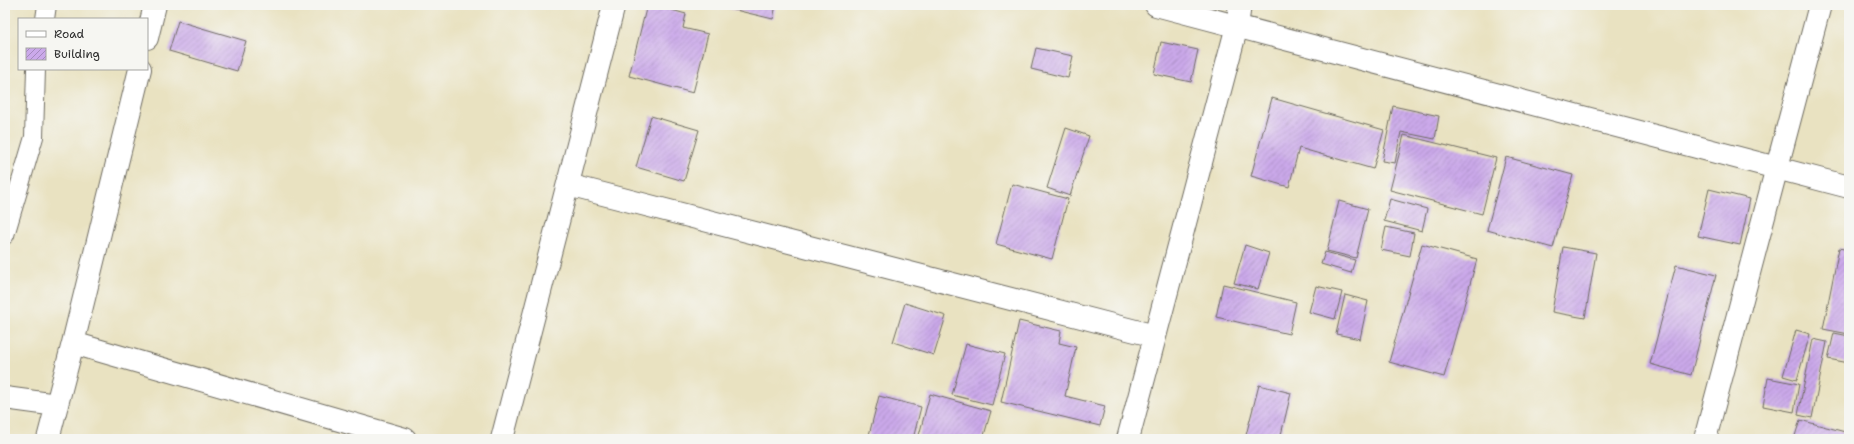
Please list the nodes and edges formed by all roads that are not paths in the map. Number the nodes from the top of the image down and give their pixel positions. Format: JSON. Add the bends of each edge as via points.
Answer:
{"nodes":[{"id":1,"x":47,"y":5,"type":"edge"},
{"id":2,"x":155,"y":5,"type":"edge"},
{"id":3,"x":614,"y":5,"type":"edge"},
{"id":4,"x":1156,"y":5,"type":"edge"},
{"id":5,"x":1240,"y":5,"type":"edge"},
{"id":6,"x":1820,"y":5,"type":"edge"},
{"id":7,"x":45,"y":18,"type":"edge"},
{"id":8,"x":1237,"y":26,"type":"junction"},
{"id":9,"x":148,"y":34,"type":"edge"},
{"id":10,"x":36,"y":70,"type":"edge"},
{"id":11,"x":140,"y":70,"type":"edge"},
{"id":12,"x":1776,"y":168,"type":"junction"},
{"id":13,"x":568,"y":185,"type":"junction"},
{"id":14,"x":1849,"y":187,"type":"edge"},
{"id":15,"x":5,"y":235,"type":"edge"},
{"id":16,"x":1155,"y":336,"type":"junction"},
{"id":17,"x":73,"y":343,"type":"junction"},
{"id":18,"x":5,"y":398,"type":"edge"},
{"id":19,"x":57,"y":405,"type":"junction"},
{"id":20,"x":48,"y":439,"type":"edge"},
{"id":21,"x":405,"y":439,"type":"edge"},
{"id":22,"x":502,"y":439,"type":"edge"},
{"id":23,"x":1128,"y":439,"type":"edge"},
{"id":24,"x":1705,"y":439,"type":"edge"}],
"edges":[{"from":1,"to":7,"type":"lane"},
{"from":2,"to":9,"type":"street"},
{"from":3,"to":13,"type":"street"},
{"from":4,"to":8,"type":"street"},
{"from":5,"to":8,"type":"street"},
{"from":6,"to":12,"type":"street"},
{"from":8,"to":12,"type":"street"},
{"from":8,"to":16,"type":"street"},
{"from":10,"to":15,"type":"lane","via":[[34,137]]},
{"from":11,"to":17,"type":"street"},
{"from":12,"to":14,"type":"street"},
{"from":12,"to":24,"type":"street"},
{"from":13,"to":16,"type":"street"},
{"from":13,"to":22,"type":"street"},
{"from":16,"to":23,"type":"street"},
{"from":17,"to":19,"type":"street"},
{"from":17,"to":21,"type":"street"},
{"from":18,"to":19,"type":"street"},
{"from":19,"to":20,"type":"street"}]}
